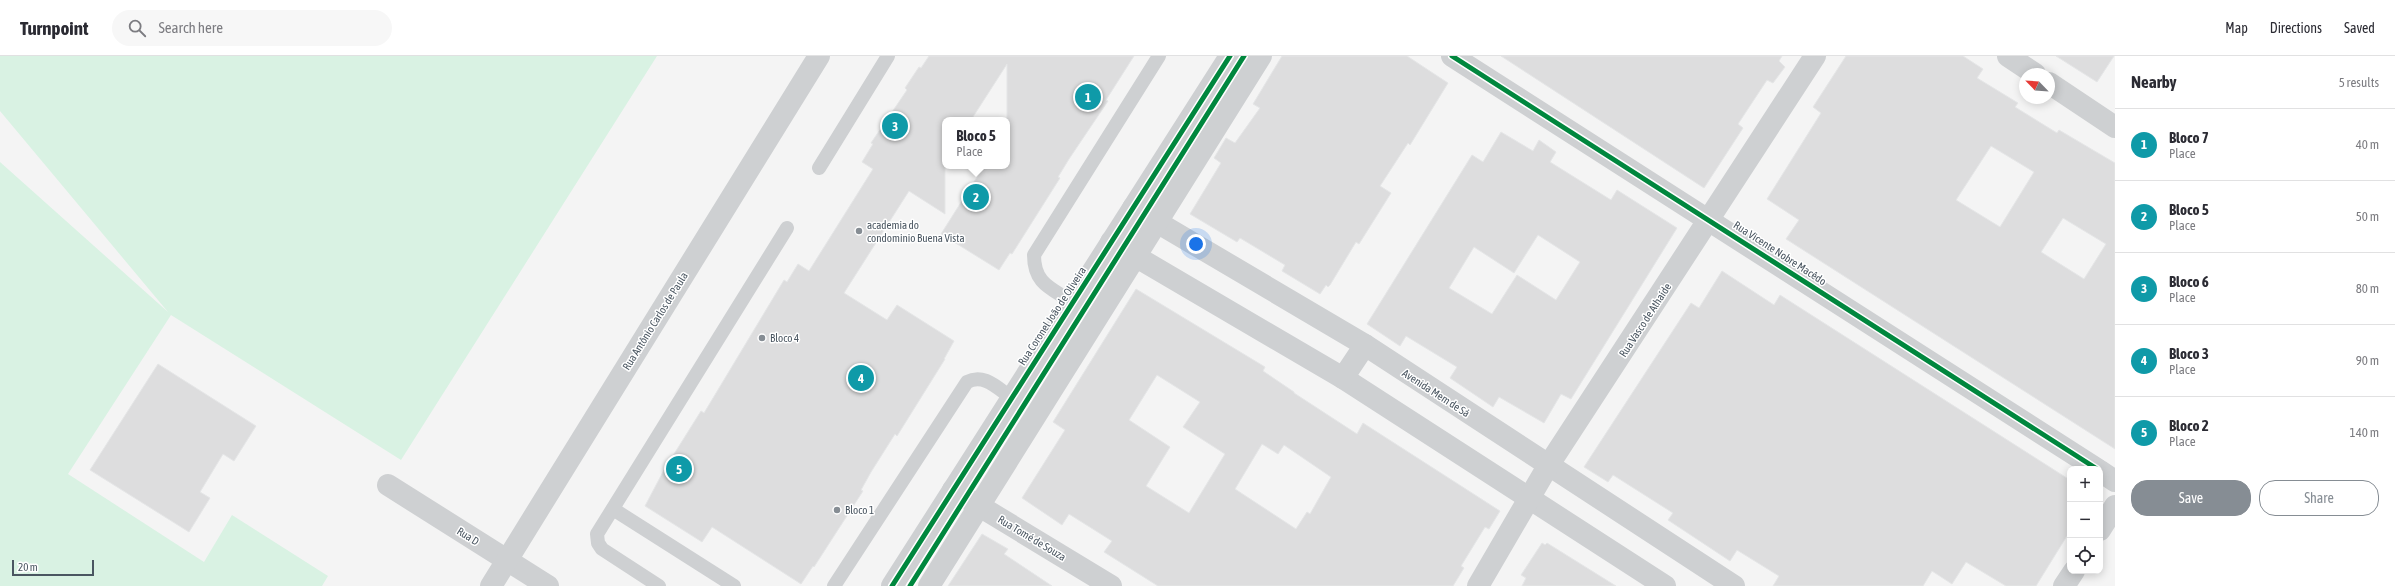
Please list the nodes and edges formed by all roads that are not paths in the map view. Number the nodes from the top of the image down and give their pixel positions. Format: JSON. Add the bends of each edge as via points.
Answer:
{"nodes":[{"id":1,"x":819,"y":56,"type":"edge"},
{"id":2,"x":888,"y":56,"type":"edge"},
{"id":3,"x":1159,"y":56,"type":"edge"},
{"id":4,"x":1230,"y":56,"type":"edge"},
{"id":5,"x":1261,"y":56,"type":"edge"},
{"id":6,"x":1452,"y":56,"type":"edge"},
{"id":7,"x":1815,"y":56,"type":"edge"},
{"id":8,"x":2008,"y":56,"type":"edge"},
{"id":9,"x":2026,"y":68,"type":"edge"},
{"id":10,"x":2055,"y":87,"type":"edge"},
{"id":11,"x":2115,"y":127,"type":"edge"},
{"id":12,"x":819,"y":168,"type":"dead end"},
{"id":13,"x":1133,"y":208,"type":"junction"},
{"id":14,"x":1710,"y":220,"type":"junction"},
{"id":15,"x":1156,"y":222,"type":"junction"},
{"id":16,"x":787,"y":228,"type":"dead end"},
{"id":17,"x":1111,"y":242,"type":"junction"},
{"id":18,"x":1134,"y":257,"type":"junction"},
{"id":19,"x":1072,"y":302,"type":"junction"},
{"id":20,"x":1365,"y":345,"type":"junction"},
{"id":21,"x":1343,"y":378,"type":"junction"},
{"id":22,"x":1012,"y":398,"type":"junction"},
{"id":23,"x":1548,"y":466,"type":"junction"},
{"id":24,"x":2092,"y":466,"type":"edge"},
{"id":25,"x":2103,"y":473,"type":"edge"},
{"id":26,"x":2115,"y":481,"type":"edge"},
{"id":27,"x":388,"y":485,"type":"dead end"},
{"id":28,"x":953,"y":490,"type":"junction"},
{"id":29,"x":1530,"y":498,"type":"junction"},
{"id":30,"x":2115,"y":506,"type":"edge"},
{"id":31,"x":980,"y":507,"type":"junction"},
{"id":32,"x":613,"y":509,"type":"junction"},
{"id":33,"x":2103,"y":525,"type":"edge"},
{"id":34,"x":506,"y":560,"type":"junction"},
{"id":35,"x":2072,"y":574,"type":"edge"},
{"id":36,"x":490,"y":586,"type":"edge"},
{"id":37,"x":548,"y":586,"type":"edge"},
{"id":38,"x":659,"y":586,"type":"edge"},
{"id":39,"x":734,"y":586,"type":"edge"},
{"id":40,"x":834,"y":586,"type":"edge"},
{"id":41,"x":892,"y":586,"type":"edge"},
{"id":42,"x":929,"y":586,"type":"edge"},
{"id":43,"x":1111,"y":586,"type":"edge"},
{"id":44,"x":1478,"y":586,"type":"edge"},
{"id":45,"x":1665,"y":586,"type":"edge"},
{"id":46,"x":1734,"y":586,"type":"edge"},
{"id":47,"x":2064,"y":586,"type":"edge"}],
"edges":[{"from":1,"to":34,"type":"street","name":"Rua Antônio Carlos de Paula"},
{"from":2,"to":12,"type":"lane"},
{"from":3,"to":19,"type":"lane","via":[[1034,255],[1034,270],[1040,281]]},
{"from":4,"to":13,"type":"street","name":"Rua Coronel João de Oliveira"},
{"from":5,"to":15,"type":"street"},
{"from":6,"to":14,"type":"street","name":"Rua Vicente Nobre Macêdo"},
{"from":7,"to":14,"type":"street","name":"Rua Vasco de Athaíde"},
{"from":8,"to":9,"type":"street"},
{"from":10,"to":11,"type":"street"},
{"from":13,"to":15,"type":"street","name":"Avenida Mem de Sá"},
{"from":13,"to":17,"type":"street","name":"Rua Coronel João de Oliveira"},
{"from":14,"to":23,"type":"street","name":"Rua Vasco de Athaíde"},
{"from":14,"to":24,"type":"street","name":"Rua Vicente Nobre Macêdo"},
{"from":15,"to":18,"type":"street"},
{"from":15,"to":20,"type":"street","name":"Avenida Mem de Sá"},
{"from":16,"to":32,"type":"lane"},
{"from":17,"to":18,"type":"street"},
{"from":17,"to":19,"type":"street","name":"Rua Coronel João de Oliveira"},
{"from":18,"to":21,"type":"street"},
{"from":18,"to":31,"type":"street"},
{"from":19,"to":22,"type":"street","name":"Rua Coronel João de Oliveira"},
{"from":20,"to":21,"type":"street"},
{"from":20,"to":23,"type":"street","name":"Avenida Mem de Sá"},
{"from":21,"to":29,"type":"street"},
{"from":22,"to":28,"type":"street","name":"Rua Coronel João de Oliveira"},
{"from":22,"to":40,"type":"lane","via":[[983,378],[967,382]]},
{"from":23,"to":29,"type":"street","name":"Rua Vasco de Athaíde"},
{"from":23,"to":46,"type":"street","name":"Avenida Mem de Sá"},
{"from":25,"to":26,"type":"street"},
{"from":27,"to":34,"type":"street","name":"Rua D"},
{"from":28,"to":31,"type":"street","name":"Rua Tomé de Souza"},
{"from":28,"to":41,"type":"street","name":"Rua Coronel João de Oliveira"},
{"from":29,"to":44,"type":"street","name":"Rua Vasco de Athaíde"},
{"from":29,"to":45,"type":"street"},
{"from":30,"to":33,"type":"street"},
{"from":31,"to":42,"type":"street"},
{"from":31,"to":43,"type":"street","name":"Rua Tomé de Souza"},
{"from":32,"to":38,"type":"lane","via":[[597,534],[598,543],[602,549]]},
{"from":32,"to":39,"type":"lane"},
{"from":34,"to":36,"type":"street","name":"Rua Antônio Carlos de Paula"},
{"from":34,"to":37,"type":"street","name":"Rua D"},
{"from":35,"to":47,"type":"street"}]}
